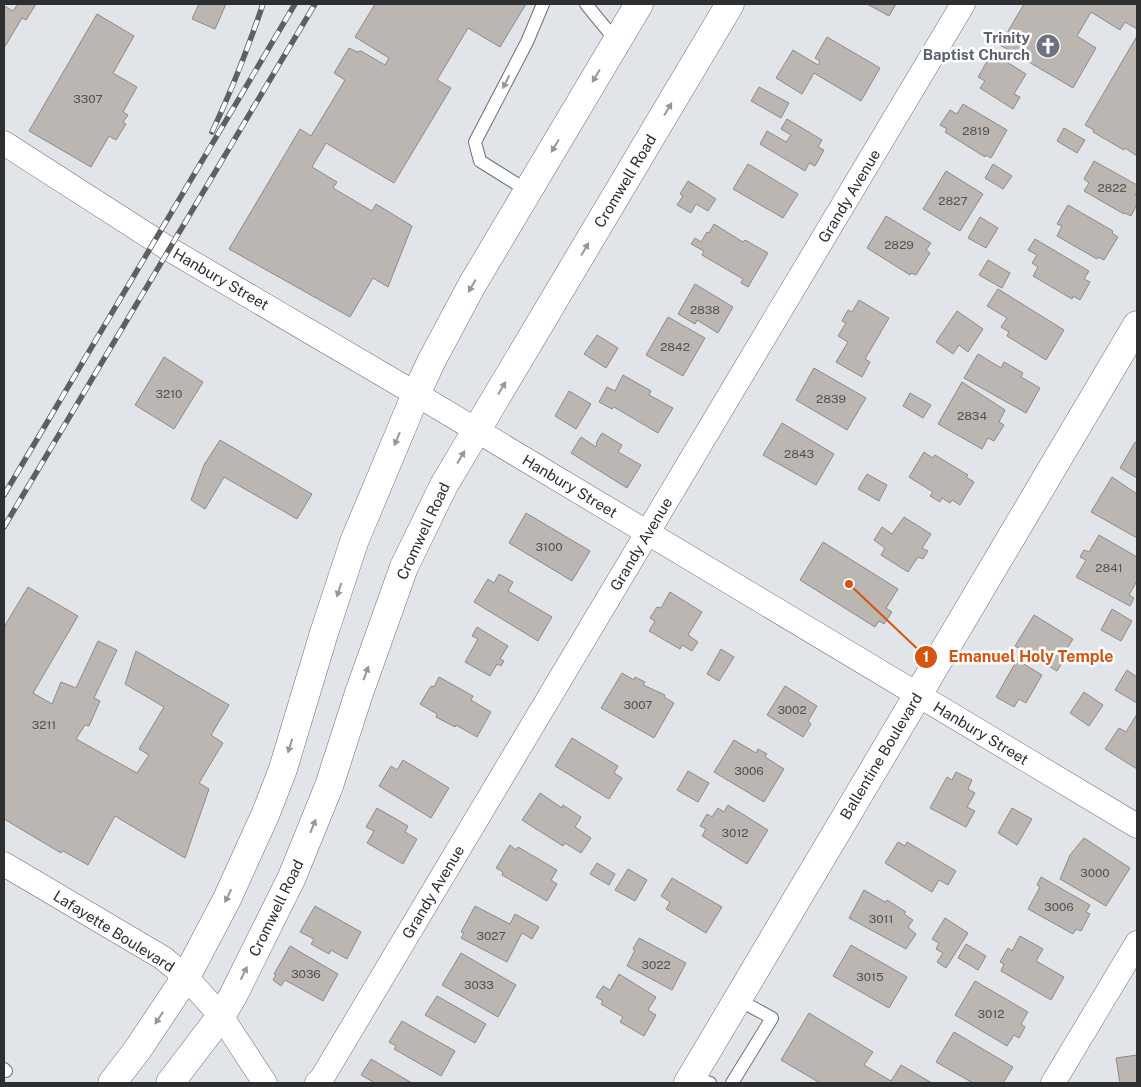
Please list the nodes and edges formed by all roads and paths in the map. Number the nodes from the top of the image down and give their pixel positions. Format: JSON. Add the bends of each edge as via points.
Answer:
{"nodes":[{"id":1,"x":543,"y":4,"type":"edge"},
{"id":2,"x":586,"y":4,"type":"edge"},
{"id":3,"x":639,"y":4,"type":"edge"},
{"id":4,"x":730,"y":4,"type":"edge"},
{"id":5,"x":964,"y":4,"type":"edge"},
{"id":6,"x":617,"y":42,"type":"junction"},
{"id":7,"x":4,"y":143,"type":"edge"},
{"id":8,"x":528,"y":191,"type":"junction"},
{"id":9,"x":1137,"y":326,"type":"edge"},
{"id":10,"x":416,"y":394,"type":"junction"},
{"id":11,"x":477,"y":430,"type":"junction"},
{"id":12,"x":648,"y":533,"type":"junction"},
{"id":13,"x":917,"y":695,"type":"junction"},
{"id":14,"x":1137,"y":826,"type":"edge"},
{"id":15,"x":4,"y":864,"type":"edge"},
{"id":16,"x":1137,"y":943,"type":"edge"},
{"id":17,"x":186,"y":977,"type":"junction"},
{"id":18,"x":737,"y":999,"type":"junction"},
{"id":19,"x":221,"y":1016,"type":"junction"},
{"id":20,"x":696,"y":1081,"type":"edge"},
{"id":21,"x":112,"y":1083,"type":"edge"},
{"id":22,"x":170,"y":1083,"type":"edge"},
{"id":23,"x":265,"y":1083,"type":"edge"},
{"id":24,"x":317,"y":1083,"type":"edge"},
{"id":25,"x":732,"y":1083,"type":"edge"},
{"id":26,"x":1053,"y":1083,"type":"edge"}],
"edges":[{"from":1,"to":8,"type":"lane","one_way":true,"via":[[475,142],[480,161]]},
{"from":2,"to":6,"type":"lane"},
{"from":3,"to":6,"type":"street"},
{"from":11,"to":4,"type":"street","name":"Cromwell Road","one_way":true},
{"from":5,"to":12,"type":"street","name":"Grandy Avenue"},
{"from":6,"to":8,"type":"street","one_way":true},
{"from":7,"to":10,"type":"street","name":"Hanbury Street","via":[[169,249]]},
{"from":8,"to":10,"type":"street","one_way":true,"via":[[467,293]]},
{"from":9,"to":13,"type":"street","name":"Ballentine Boulevard"},
{"from":10,"to":11,"type":"street","name":"Hanbury Street"},
{"from":10,"to":17,"type":"street","one_way":true,"via":[[354,542],[283,769],[266,813]]},
{"from":11,"to":12,"type":"street","name":"Hanbury Street"},
{"from":19,"to":11,"type":"street","name":"Cromwell Road","one_way":true,"via":[[292,877],[329,786],[404,567],[444,485]]},
{"from":12,"to":13,"type":"street","name":"Hanbury Street"},
{"from":12,"to":24,"type":"street","name":"Grandy Avenue"},
{"from":13,"to":14,"type":"street","name":"Hanbury Street"},
{"from":13,"to":18,"type":"street","name":"Ballentine Boulevard"},
{"from":15,"to":17,"type":"street","name":"Lafayette Boulevard","via":[[163,958]]},
{"from":16,"to":26,"type":"street"},
{"from":17,"to":19,"type":"street","name":"Lafayette Boulevard"},
{"from":17,"to":21,"type":"street","one_way":true},
{"from":18,"to":20,"type":"street","name":"Ballentine Boulevard"},
{"from":18,"to":25,"type":"lane","via":[[772,1018]]},
{"from":19,"to":22,"type":"street","name":"Cromwell Road"},
{"from":19,"to":23,"type":"street","name":"Lafayette Boulevard"}]}
